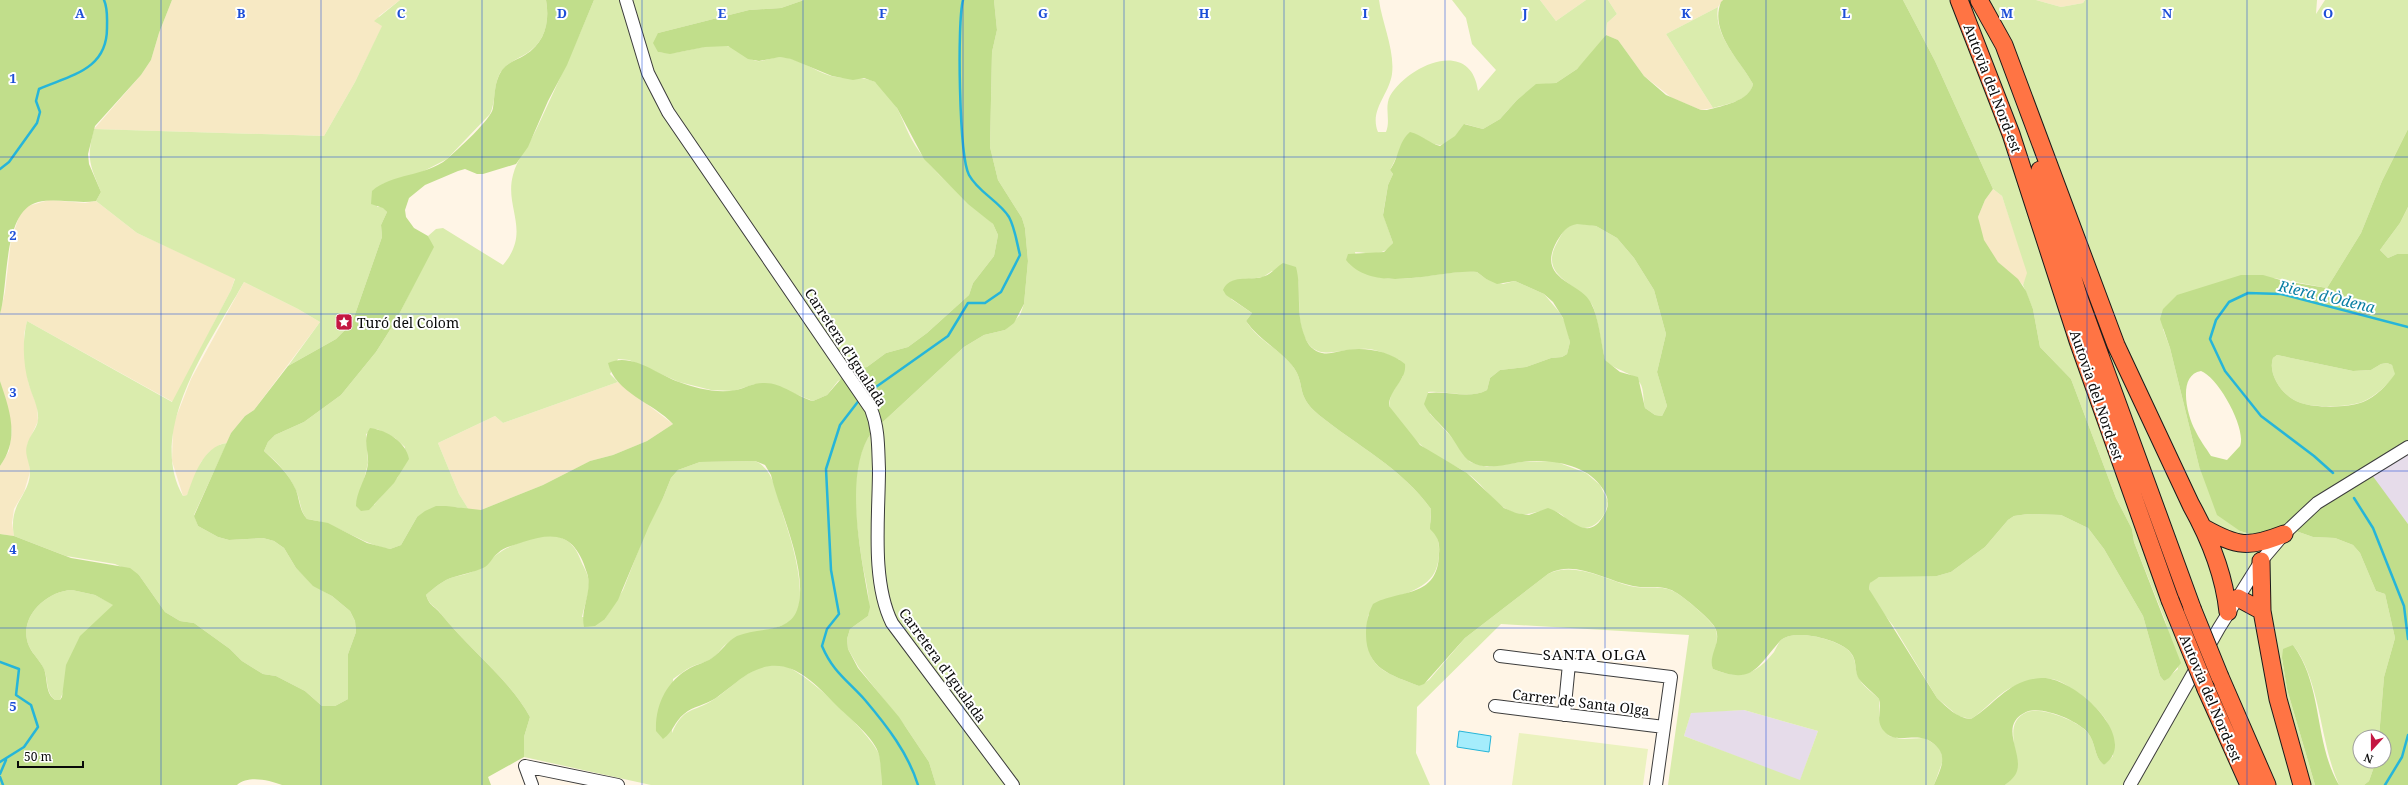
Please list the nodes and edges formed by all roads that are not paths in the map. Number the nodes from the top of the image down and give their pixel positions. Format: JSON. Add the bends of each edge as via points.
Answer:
{"nodes":[{"id":1,"x":626,"y":0,"type":"edge"},
{"id":2,"x":1959,"y":0,"type":"edge"},
{"id":3,"x":1978,"y":0,"type":"edge"},
{"id":4,"x":2408,"y":448,"type":"edge"},
{"id":5,"x":2204,"y":528,"type":"junction"},
{"id":6,"x":2284,"y":534,"type":"junction"},
{"id":7,"x":2261,"y":561,"type":"junction"},
{"id":8,"x":2233,"y":605,"type":"junction"},
{"id":9,"x":2262,"y":611,"type":"junction"},
{"id":10,"x":1500,"y":656,"type":"dead end"},
{"id":11,"x":1569,"y":664,"type":"junction"},
{"id":12,"x":1495,"y":706,"type":"dead end"},
{"id":13,"x":1564,"y":715,"type":"junction"},
{"id":14,"x":2221,"y":725,"type":"junction"},
{"id":15,"x":1664,"y":727,"type":"junction"},
{"id":16,"x":532,"y":785,"type":"edge"},
{"id":17,"x":618,"y":785,"type":"edge"},
{"id":18,"x":1013,"y":785,"type":"edge"},
{"id":19,"x":1656,"y":785,"type":"edge"},
{"id":20,"x":2130,"y":785,"type":"edge"},
{"id":21,"x":2238,"y":785,"type":"edge"},
{"id":22,"x":2249,"y":785,"type":"edge"},
{"id":23,"x":2266,"y":785,"type":"edge"},
{"id":24,"x":2302,"y":785,"type":"edge"}],
"edges":[{"from":1,"to":18,"type":"street","name":"Carretera d'Igualada","via":[[648,72],[668,112],[863,397],[876,420],[879,578],[885,610],[892,623]]},
{"from":2,"to":14,"type":"highway","name":"Autovia del Nord-est","bridge":true,"via":[[2011,134],[2078,341],[2170,600]]},
{"from":3,"to":5,"type":"highway","via":[[2004,45],[2116,346]]},
{"from":3,"to":23,"type":"highway","name":"Autovia del Nord-est","bridge":true,"via":[[2023,113],[2078,298],[2192,608]]},
{"from":4,"to":6,"type":"street","via":[[2317,503]]},
{"from":5,"to":6,"type":"highway","via":[[2220,537],[2247,545],[2258,544]]},
{"from":5,"to":8,"type":"highway"},
{"from":6,"to":7,"type":"street"},
{"from":7,"to":8,"type":"street"},
{"from":7,"to":9,"type":"highway"},
{"from":8,"to":9,"type":"highway"},
{"from":8,"to":20,"type":"street"},
{"from":9,"to":24,"type":"highway","via":[[2278,699]]},
{"from":10,"to":11,"type":"street"},
{"from":11,"to":13,"type":"street"},
{"from":11,"to":15,"type":"street","via":[[1671,678]]},
{"from":12,"to":13,"type":"street","name":"Carrer de Santa Olga"},
{"from":13,"to":15,"type":"street","name":"Carrer de Santa Olga"},
{"from":14,"to":21,"type":"highway"},
{"from":14,"to":22,"type":"highway","name":"Autovia del Nord-est"},
{"from":15,"to":19,"type":"street"},
{"from":16,"to":17,"type":"street","via":[[525,766]]}]}
